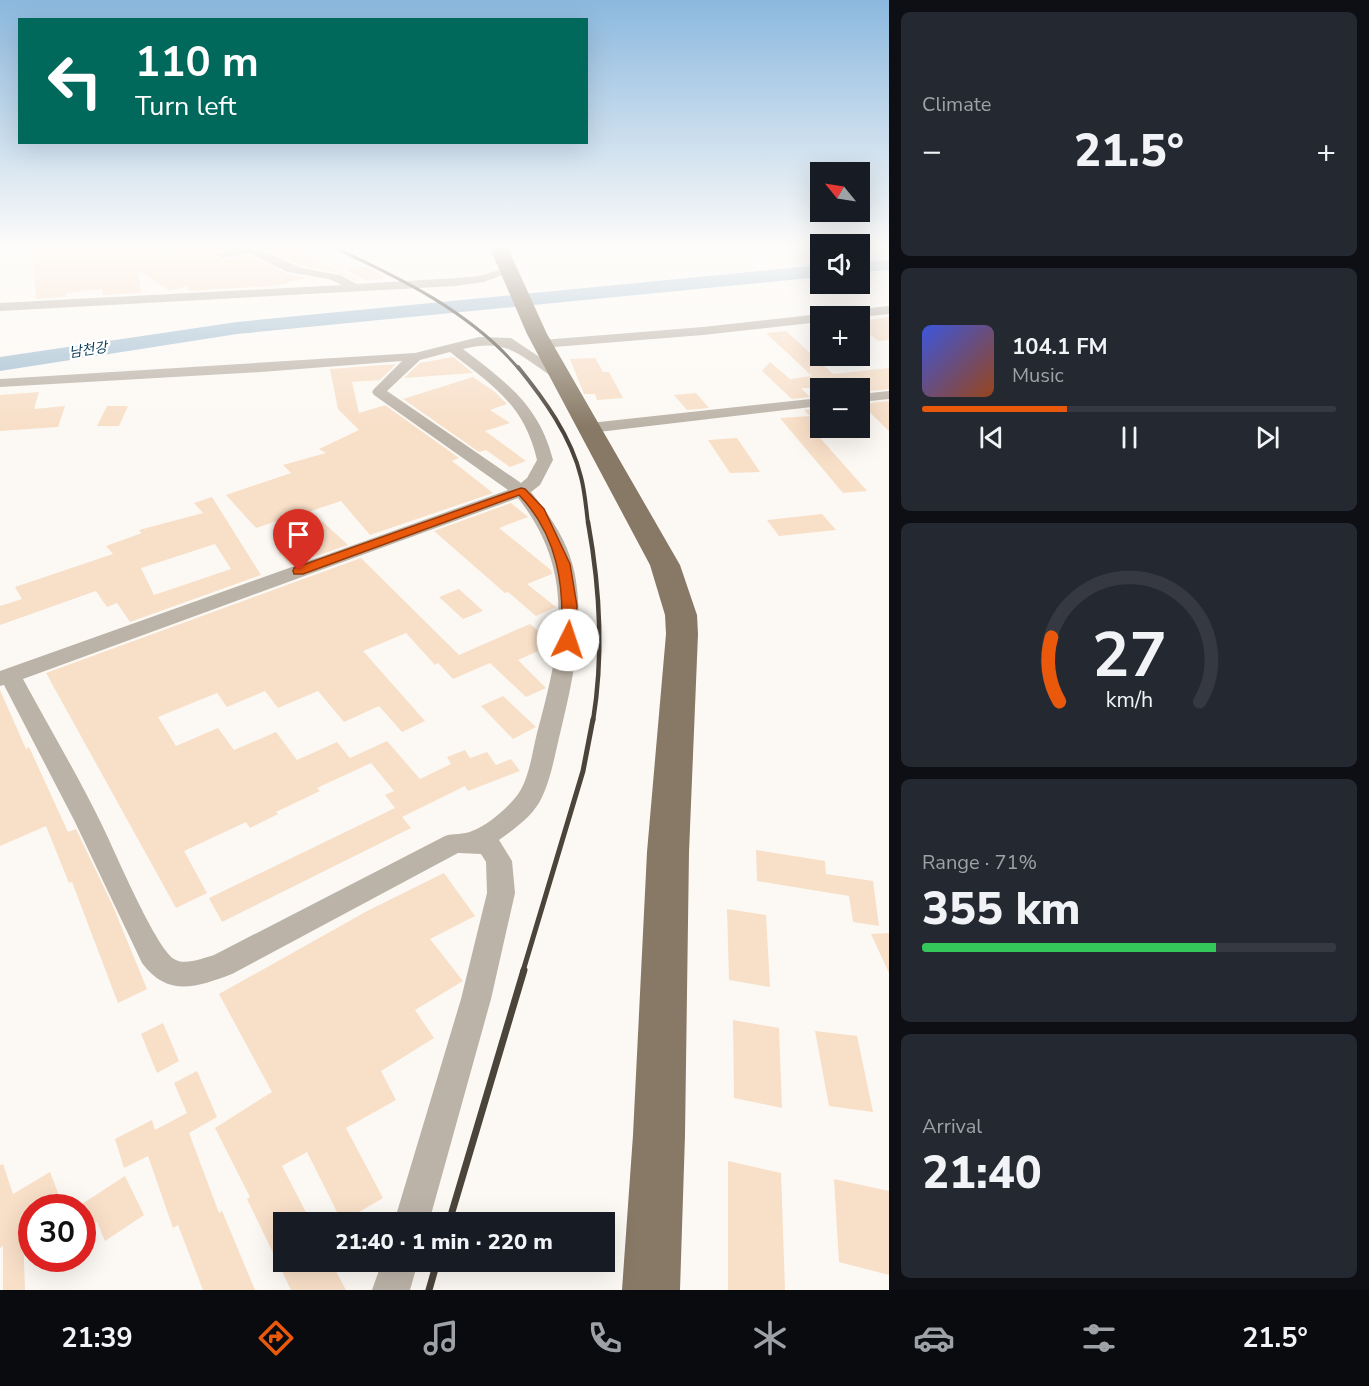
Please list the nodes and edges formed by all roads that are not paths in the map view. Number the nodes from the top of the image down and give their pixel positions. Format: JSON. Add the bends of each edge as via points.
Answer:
{"nodes":[{"id":1,"x":526,"y":306,"type":"edge"},
{"id":2,"x":889,"y":310,"type":"edge"},
{"id":3,"x":870,"y":312,"type":"edge"},
{"id":4,"x":810,"y":319,"type":"edge"},
{"id":5,"x":453,"y":348,"type":"junction"},
{"id":6,"x":546,"y":351,"type":"junction"},
{"id":7,"x":415,"y":357,"type":"junction"},
{"id":8,"x":0,"y":383,"type":"edge"},
{"id":9,"x":889,"y":395,"type":"edge"},
{"id":10,"x":870,"y":397,"type":"edge"},
{"id":11,"x":810,"y":403,"type":"edge"},
{"id":12,"x":590,"y":428,"type":"junction"},
{"id":13,"x":521,"y":491,"type":"junction"},
{"id":14,"x":5,"y":677,"type":"edge"},
{"id":15,"x":476,"y":842,"type":"junction"},
{"id":16,"x":414,"y":1212,"type":"edge"},
{"id":17,"x":397,"y":1272,"type":"edge"},
{"id":18,"x":391,"y":1290,"type":"edge"},
{"id":19,"x":651,"y":1290,"type":"edge"}],
"edges":[{"from":1,"to":6,"type":"main road"},
{"from":2,"to":3,"type":"street"},
{"from":4,"to":6,"type":"street"},
{"from":5,"to":6,"type":"street","via":[[479,341],[506,341]]},
{"from":5,"to":7,"type":"street"},
{"from":5,"to":13,"type":"street","via":[[518,399],[535,426],[545,460],[534,481]]},
{"from":6,"to":12,"type":"main road"},
{"from":7,"to":8,"type":"street"},
{"from":7,"to":13,"type":"street","via":[[379,392]]},
{"from":9,"to":10,"type":"street"},
{"from":11,"to":12,"type":"street"},
{"from":12,"to":19,"type":"main road","via":[[665,566],[681,615]]},
{"from":13,"to":14,"type":"street"},
{"from":13,"to":15,"type":"street","via":[[539,509],[564,564],[570,606],[567,654],[529,797],[516,814]]},
{"from":14,"to":15,"type":"street","via":[[88,822],[152,954],[163,968],[181,975],[222,965],[454,843]]},
{"from":15,"to":16,"type":"street","via":[[490,847],[499,861],[501,892],[476,999]]},
{"from":17,"to":18,"type":"street"}]}
